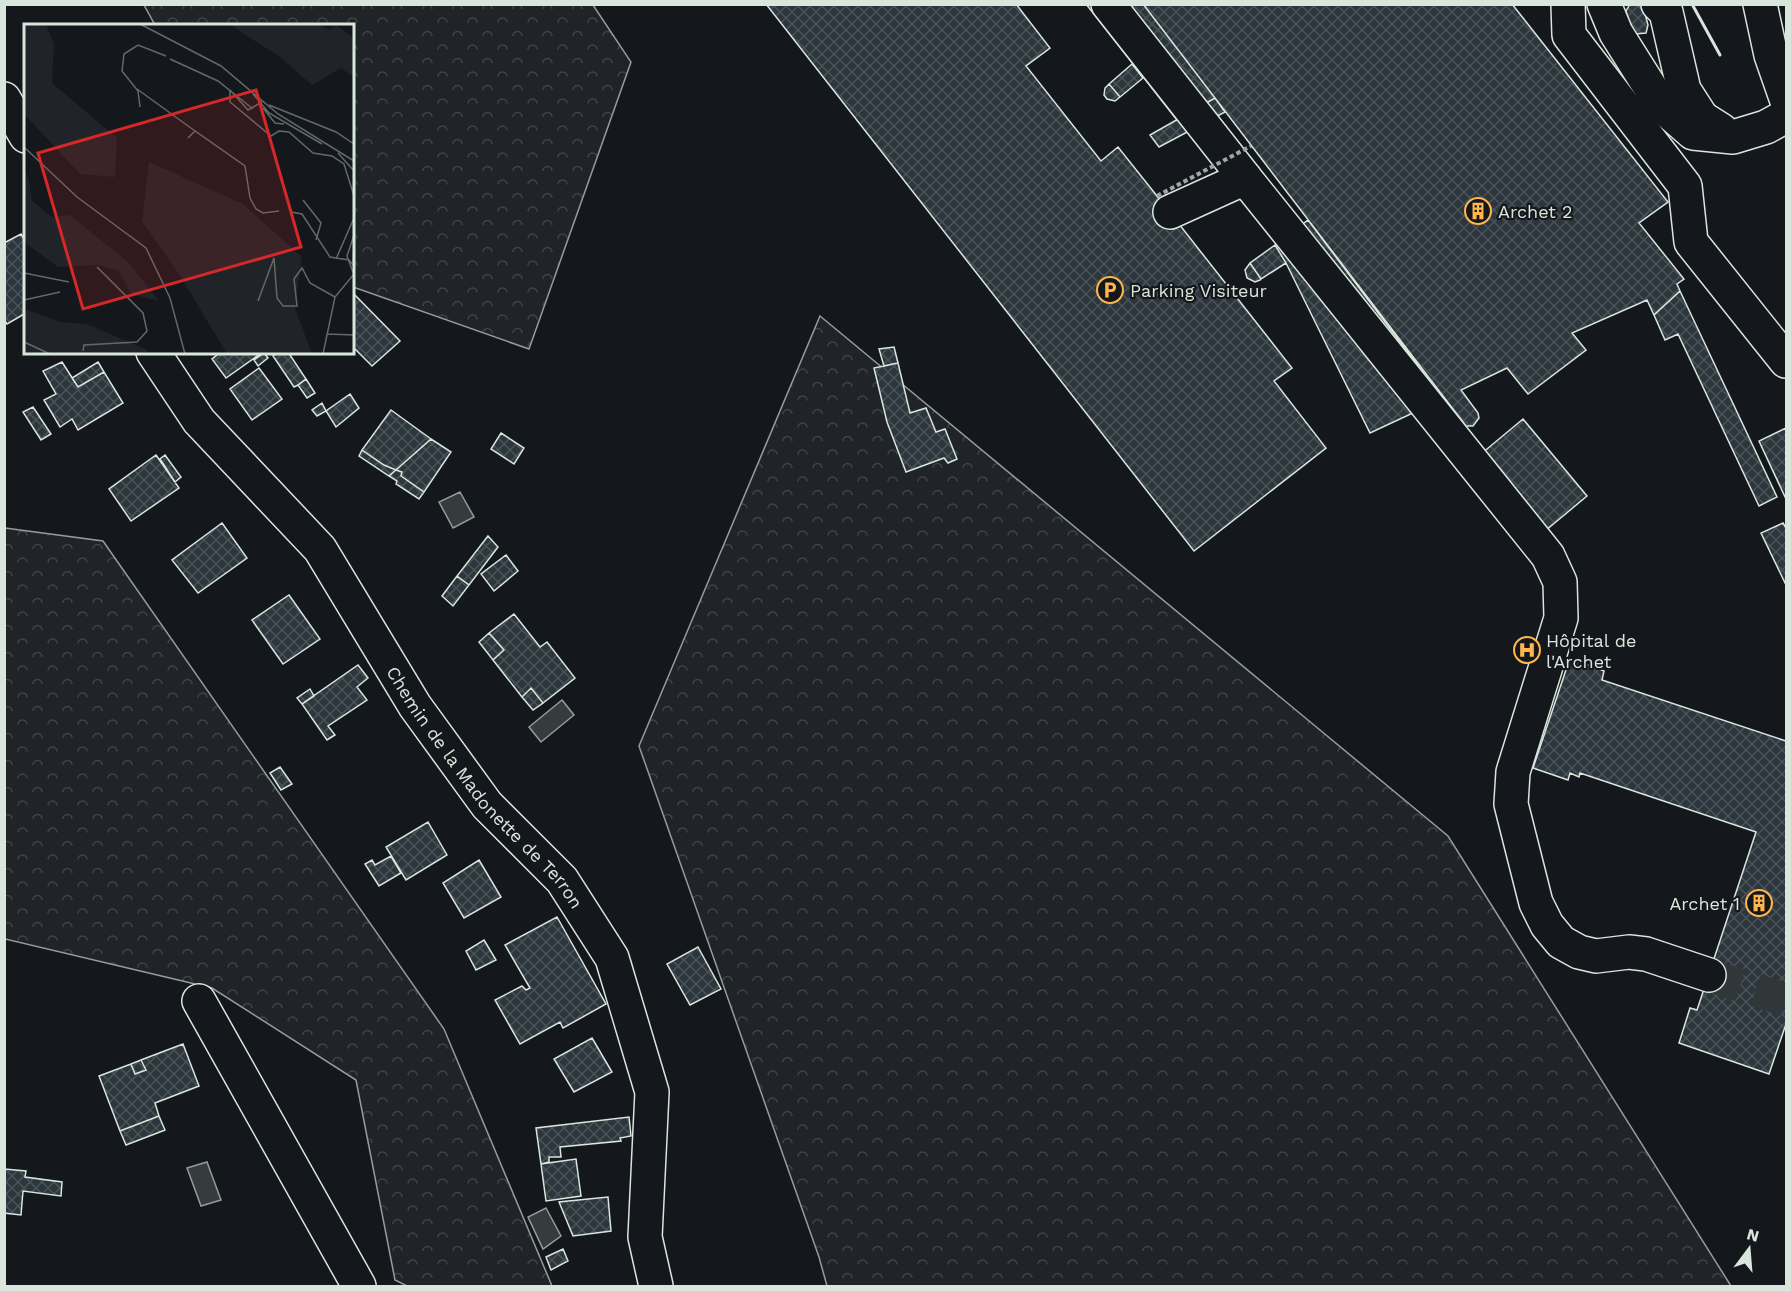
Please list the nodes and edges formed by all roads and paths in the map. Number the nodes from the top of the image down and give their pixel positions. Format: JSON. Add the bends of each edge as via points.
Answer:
{"nodes":[{"id":1,"x":1108,"y":4,"type":"edge"},
{"id":2,"x":1568,"y":4,"type":"edge"},
{"id":3,"x":1604,"y":4,"type":"edge"},
{"id":4,"x":1658,"y":4,"type":"edge"},
{"id":5,"x":1760,"y":4,"type":"edge"},
{"id":6,"x":1786,"y":33,"type":"edge"},
{"id":7,"x":1786,"y":98,"type":"edge"},
{"id":8,"x":4,"y":99,"type":"edge"},
{"id":9,"x":1786,"y":116,"type":"edge"},
{"id":10,"x":24,"y":133,"type":"edge"},
{"id":11,"x":1733,"y":137,"type":"junction"},
{"id":12,"x":1251,"y":146,"type":"dead end"},
{"id":13,"x":1245,"y":178,"type":"junction"},
{"id":14,"x":1163,"y":204,"type":"joint"},
{"id":15,"x":154,"y":354,"type":"edge"},
{"id":16,"x":1786,"y":361,"type":"edge"},
{"id":17,"x":1709,"y":975,"type":"tunnel mouth"},
{"id":18,"x":199,"y":1002,"type":"dead end"},
{"id":19,"x":359,"y":1287,"type":"edge"},
{"id":20,"x":656,"y":1287,"type":"edge"}],
"edges":[{"from":1,"to":13,"type":"street"},
{"from":2,"to":16,"type":"street","via":[[1569,35],[1685,186],[1691,242]]},
{"from":3,"to":11,"type":"street","via":[[1616,33],[1662,106],[1694,133]]},
{"from":4,"to":11,"type":"street","via":[[1666,12],[1684,90],[1702,118]]},
{"from":5,"to":6,"type":"street"},
{"from":5,"to":7,"type":"street"},
{"from":8,"to":10,"type":"street"},
{"from":9,"to":11,"type":"street"},
{"from":12,"to":14,"type":"path","bridge":true},
{"from":13,"to":14,"type":"street"},
{"from":13,"to":17,"type":"street","via":[[1548,556],[1560,582],[1560,618],[1513,772],[1511,804],[1536,903],[1547,925],[1561,942],[1579,952],[1596,956],[1646,954]]},
{"from":15,"to":20,"type":"street","name":"Chemin de la Madonette de Terron","via":[[199,421],[320,549],[415,706],[487,805],[562,880],[612,958],[652,1092],[645,1237]]},
{"from":18,"to":19,"type":"street"}]}
